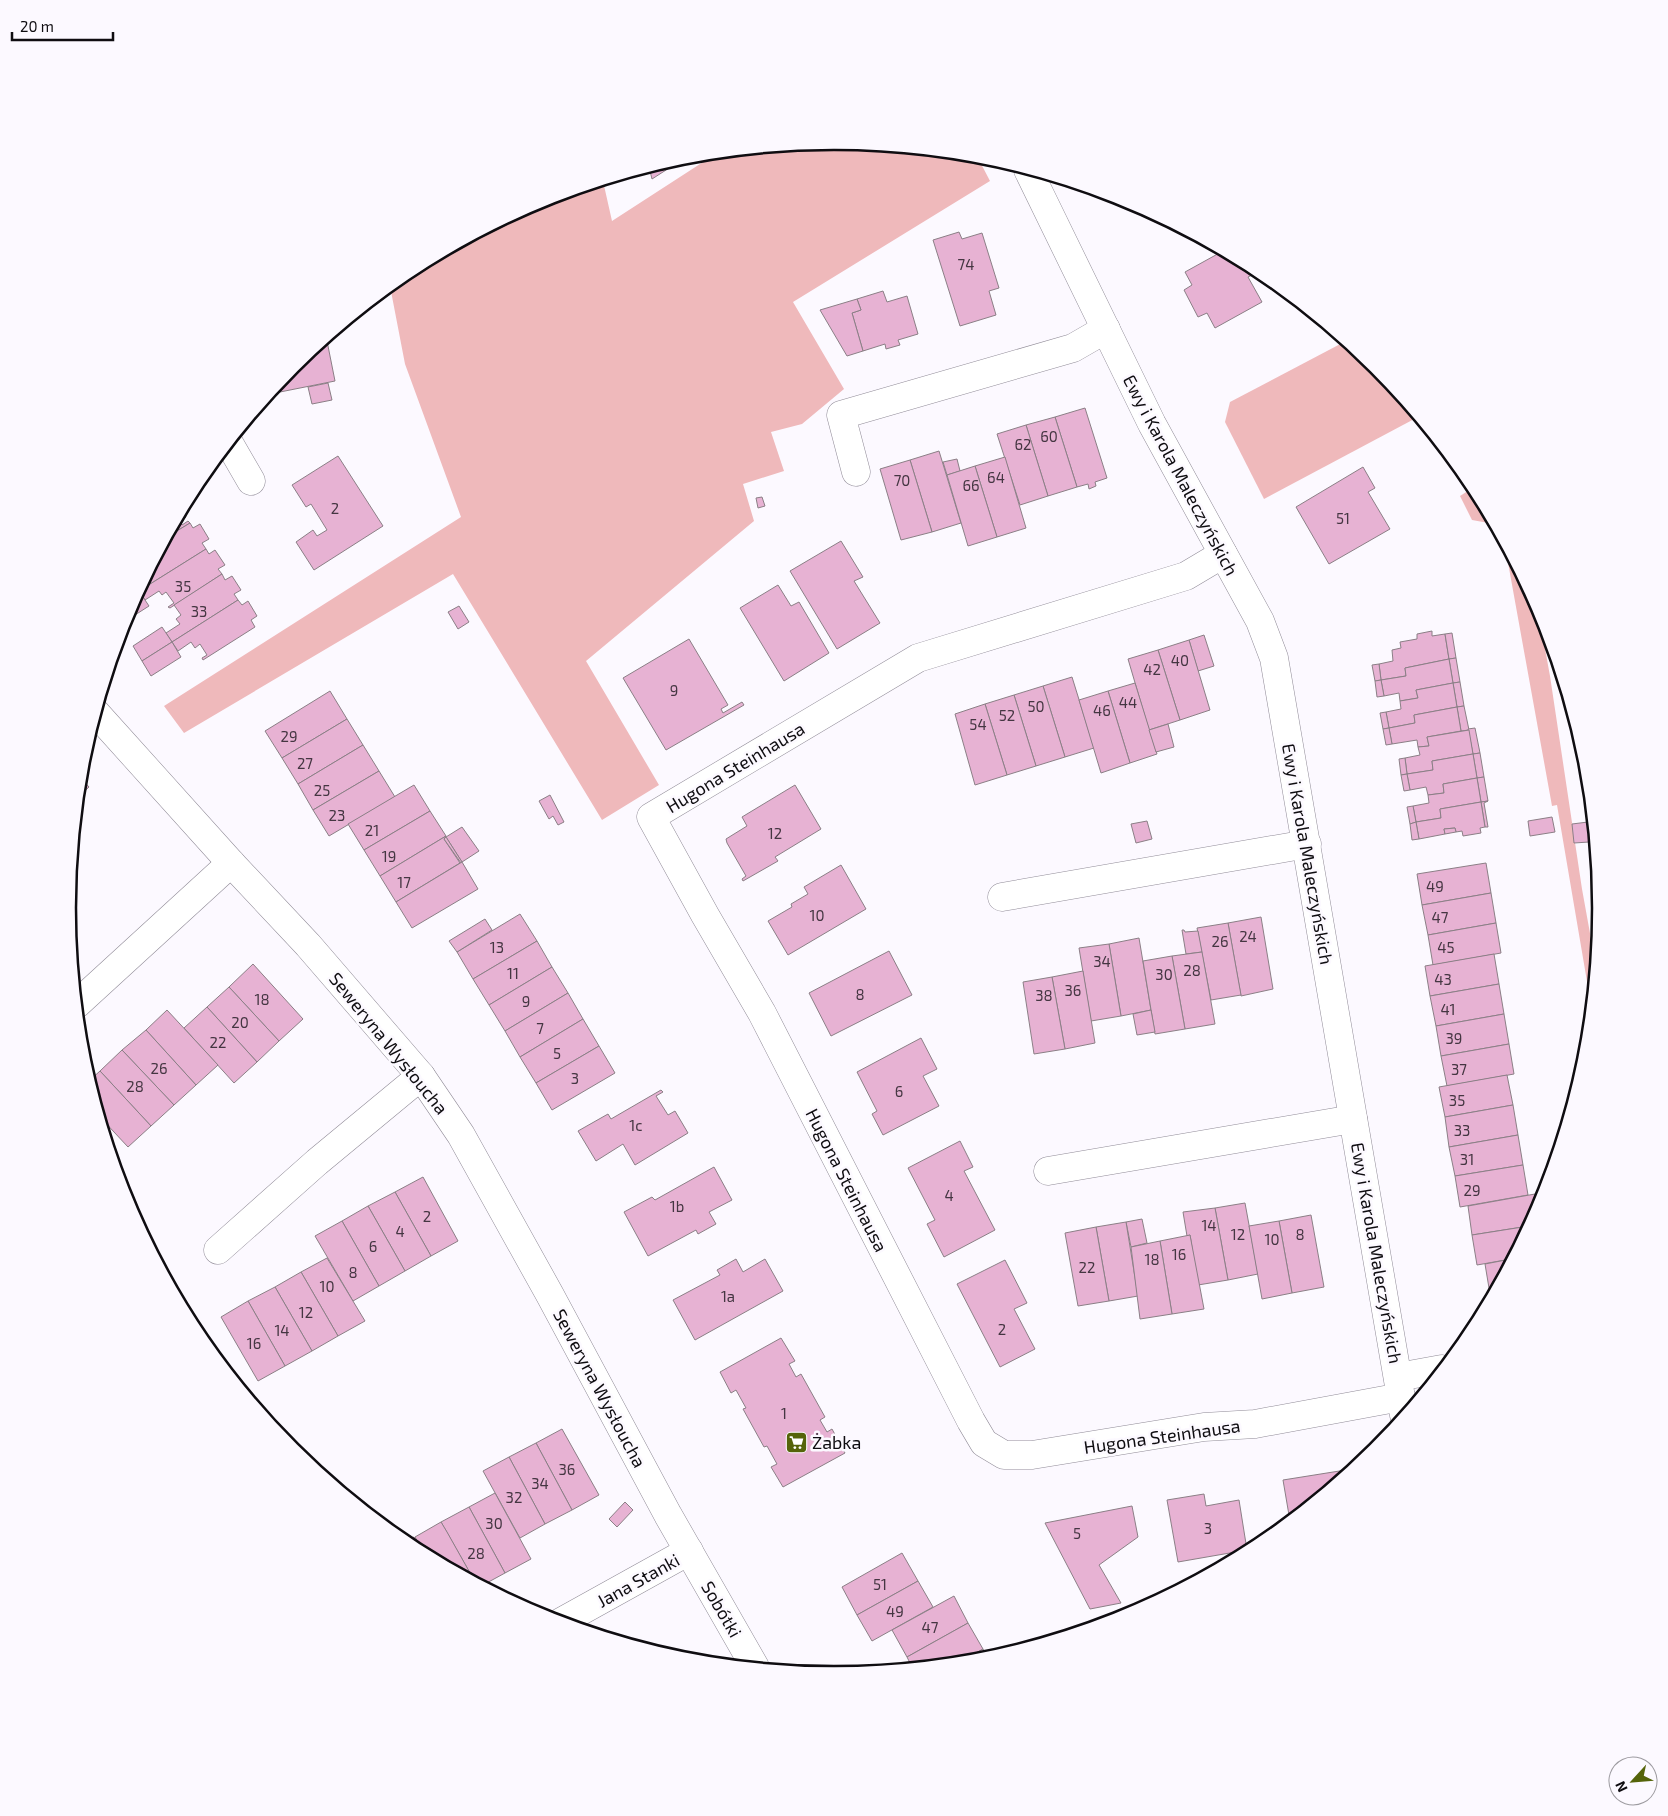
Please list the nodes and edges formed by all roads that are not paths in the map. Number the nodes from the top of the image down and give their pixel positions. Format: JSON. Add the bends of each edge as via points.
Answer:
{"nodes":[{"id":1,"x":1031,"y":176,"type":"edge"},
{"id":2,"x":1106,"y":329,"type":"junction"},
{"id":3,"x":232,"y":448,"type":"edge"},
{"id":4,"x":856,"y":472,"type":"dead end"},
{"id":5,"x":251,"y":481,"type":"dead end"},
{"id":6,"x":1223,"y":554,"type":"junction"},
{"id":7,"x":101,"y":718,"type":"edge"},
{"id":8,"x":1307,"y":844,"type":"junction"},
{"id":9,"x":231,"y":863,"type":"junction"},
{"id":10,"x":1002,"y":897,"type":"dead end"},
{"id":11,"x":82,"y":999,"type":"edge"},
{"id":12,"x":421,"y":1076,"type":"junction"},
{"id":13,"x":1353,"y":1120,"type":"junction"},
{"id":14,"x":1048,"y":1171,"type":"dead end"},
{"id":15,"x":218,"y":1250,"type":"dead end"},
{"id":16,"x":1427,"y":1379,"type":"edge"},
{"id":17,"x":1401,"y":1396,"type":"edge"},
{"id":18,"x":689,"y":1551,"type":"junction"},
{"id":19,"x":569,"y":1618,"type":"edge"},
{"id":20,"x":751,"y":1661,"type":"edge"}],
"edges":[{"from":1,"to":2,"type":"street","name":"Ewy i Karola Maleczyńskich"},
{"from":2,"to":4,"type":"street","via":[[1072,348],[841,415]]},
{"from":2,"to":6,"type":"street","name":"Ewy i Karola Maleczyńskich","via":[[1152,424]]},
{"from":3,"to":5,"type":"street"},
{"from":6,"to":8,"type":"street","name":"Ewy i Karola Maleczyńskich","via":[[1260,621],[1274,658]]},
{"from":6,"to":17,"type":"street","name":"Hugona Steinhausa","via":[[1186,576],[918,658],[651,817],[762,1013],[984,1443],[1004,1455],[1032,1455],[1204,1427],[1255,1424]]},
{"from":7,"to":9,"type":"street","name":"Seweryna Wysłoucha"},
{"from":8,"to":10,"type":"street"},
{"from":8,"to":13,"type":"street","name":"Ewy i Karola Maleczyńskich"},
{"from":9,"to":11,"type":"street"},
{"from":9,"to":12,"type":"street","name":"Seweryna Wysłoucha","via":[[308,944]]},
{"from":12,"to":15,"type":"street"},
{"from":12,"to":18,"type":"street","name":"Seweryna Wysłoucha","via":[[461,1135]]},
{"from":13,"to":14,"type":"street"},
{"from":13,"to":17,"type":"street","name":"Ewy i Karola Maleczyńskich"},
{"from":16,"to":17,"type":"street"},
{"from":18,"to":19,"type":"street","name":"Jana Stanki"},
{"from":18,"to":20,"type":"street","name":"Sobótki"}]}
